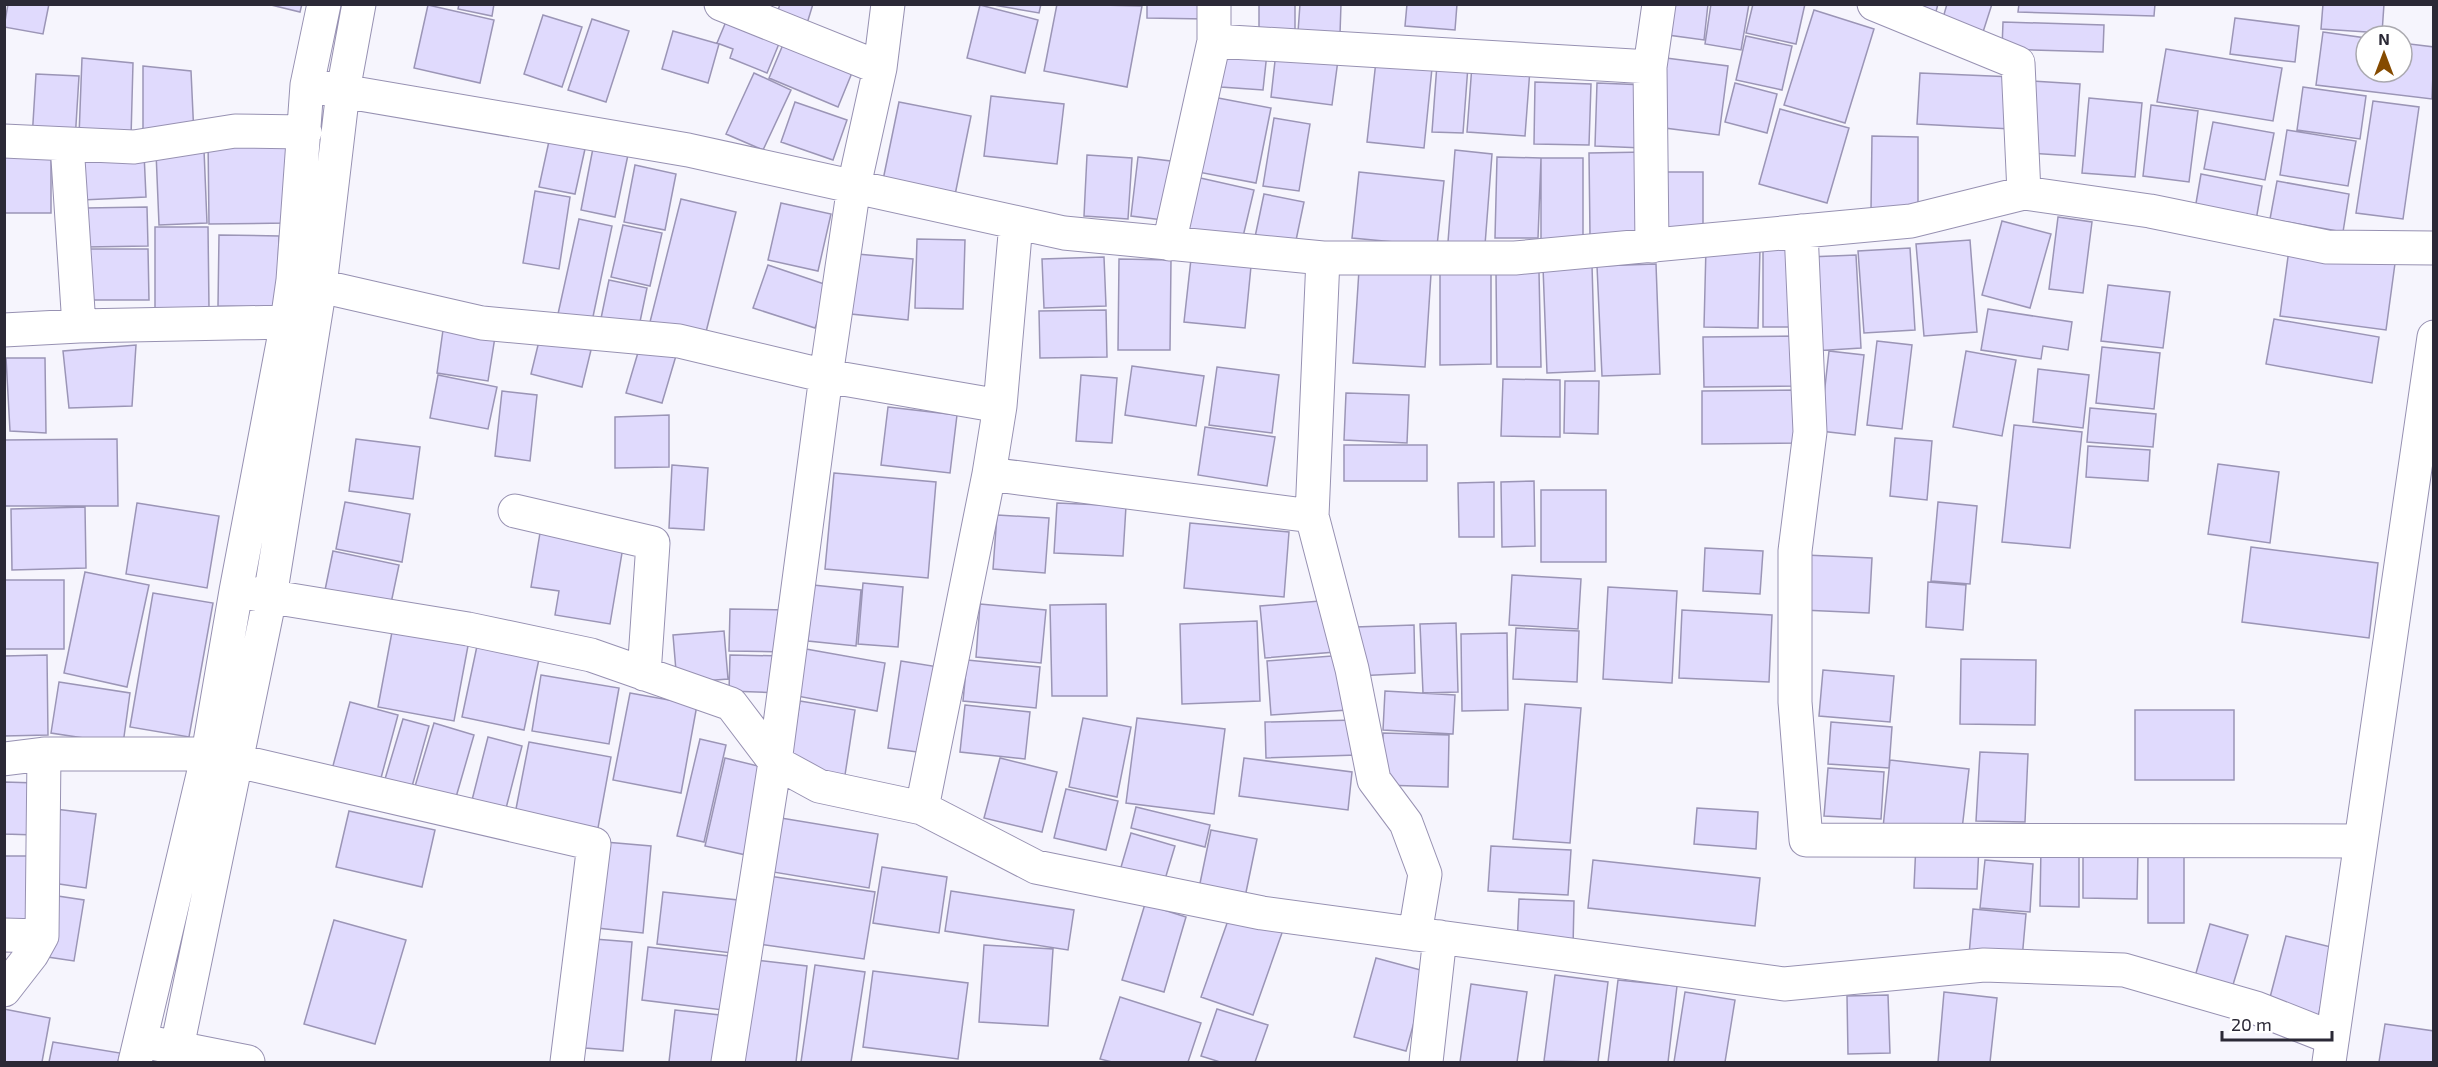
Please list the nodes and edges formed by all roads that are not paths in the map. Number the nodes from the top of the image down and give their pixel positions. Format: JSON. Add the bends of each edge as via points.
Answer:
{"nodes":[{"id":1,"x":324,"y":4,"type":"edge"},
{"id":2,"x":359,"y":4,"type":"edge"},
{"id":3,"x":721,"y":4,"type":"edge"},
{"id":4,"x":888,"y":4,"type":"edge"},
{"id":5,"x":1214,"y":4,"type":"edge"},
{"id":6,"x":1659,"y":4,"type":"edge"},
{"id":7,"x":1874,"y":4,"type":"edge"},
{"id":8,"x":1214,"y":41,"type":"junction"},
{"id":9,"x":1650,"y":67,"type":"junction"},
{"id":10,"x":880,"y":68,"type":"junction"},
{"id":11,"x":307,"y":85,"type":"junction"},
{"id":12,"x":343,"y":91,"type":"junction"},
{"id":13,"x":305,"y":132,"type":"junction"},
{"id":14,"x":4,"y":141,"type":"edge"},
{"id":15,"x":67,"y":144,"type":"junction"},
{"id":16,"x":854,"y":186,"type":"junction"},
{"id":17,"x":2024,"y":193,"type":"junction"},
{"id":18,"x":1016,"y":223,"type":"junction"},
{"id":19,"x":1801,"y":231,"type":"junction"},
{"id":20,"x":1169,"y":244,"type":"junction"},
{"id":21,"x":1652,"y":246,"type":"junction"},
{"id":22,"x":2433,"y":248,"type":"edge"},
{"id":23,"x":1323,"y":258,"type":"junction"},
{"id":24,"x":320,"y":286,"type":"junction"},
{"id":25,"x":287,"y":322,"type":"junction"},
{"id":26,"x":79,"y":326,"type":"junction"},
{"id":27,"x":4,"y":330,"type":"edge"},
{"id":28,"x":2433,"y":337,"type":"edge"},
{"id":29,"x":826,"y":376,"type":"junction"},
{"id":30,"x":1000,"y":406,"type":"junction"},
{"id":31,"x":989,"y":474,"type":"junction"},
{"id":32,"x":516,"y":511,"type":"dead end"},
{"id":33,"x":1311,"y":516,"type":"junction"},
{"id":34,"x":236,"y":591,"type":"junction"},
{"id":35,"x":270,"y":597,"type":"junction"},
{"id":36,"x":644,"y":674,"type":"junction"},
{"id":37,"x":44,"y":754,"type":"junction"},
{"id":38,"x":222,"y":758,"type":"junction"},
{"id":39,"x":4,"y":759,"type":"edge"},
{"id":40,"x":776,"y":762,"type":"junction"},
{"id":41,"x":922,"y":808,"type":"junction"},
{"id":42,"x":2360,"y":841,"type":"junction"},
{"id":43,"x":4,"y":935,"type":"edge"},
{"id":44,"x":1427,"y":935,"type":"junction"},
{"id":45,"x":42,"y":936,"type":"junction"},
{"id":46,"x":4,"y":990,"type":"edge"},
{"id":47,"x":2331,"y":1050,"type":"edge"},
{"id":48,"x":138,"y":1051,"type":"edge"},
{"id":49,"x":176,"y":1055,"type":"edge"},
{"id":50,"x":248,"y":1062,"type":"edge"},
{"id":51,"x":567,"y":1062,"type":"edge"},
{"id":52,"x":728,"y":1062,"type":"edge"},
{"id":53,"x":1426,"y":1062,"type":"edge"}],
"edges":[{"from":1,"to":11,"type":"street"},
{"from":2,"to":12,"type":"street"},
{"from":3,"to":10,"type":"street"},
{"from":4,"to":10,"type":"street"},
{"from":5,"to":8,"type":"street"},
{"from":6,"to":9,"type":"street"},
{"from":7,"to":17,"type":"street","via":[[2018,63]]},
{"from":8,"to":9,"type":"street"},
{"from":8,"to":20,"type":"street"},
{"from":9,"to":21,"type":"street"},
{"from":10,"to":16,"type":"street"},
{"from":11,"to":12,"type":"street"},
{"from":11,"to":13,"type":"street"},
{"from":12,"to":16,"type":"street","via":[[688,150]]},
{"from":12,"to":24,"type":"street"},
{"from":13,"to":15,"type":"street","via":[[235,131],[134,147]]},
{"from":13,"to":25,"type":"street"},
{"from":14,"to":15,"type":"street"},
{"from":15,"to":26,"type":"street"},
{"from":16,"to":18,"type":"street"},
{"from":16,"to":29,"type":"street"},
{"from":17,"to":19,"type":"street","via":[[1911,221]]},
{"from":17,"to":22,"type":"street","via":[[2150,211],[2327,247]]},
{"from":18,"to":20,"type":"street","via":[[1064,233]]},
{"from":18,"to":30,"type":"street"},
{"from":19,"to":21,"type":"street"},
{"from":19,"to":42,"type":"street","via":[[1810,432],[1795,551],[1795,691],[1806,840]]},
{"from":20,"to":23,"type":"street"},
{"from":21,"to":23,"type":"street","via":[[1515,258]]},
{"from":23,"to":33,"type":"street"},
{"from":24,"to":29,"type":"street","via":[[482,323],[679,340]]},
{"from":24,"to":35,"type":"street"},
{"from":25,"to":26,"type":"street"},
{"from":25,"to":34,"type":"street"},
{"from":26,"to":27,"type":"street"},
{"from":28,"to":42,"type":"street"},
{"from":29,"to":30,"type":"street"},
{"from":29,"to":40,"type":"street"},
{"from":30,"to":31,"type":"street"},
{"from":31,"to":33,"type":"street"},
{"from":31,"to":41,"type":"street"},
{"from":32,"to":36,"type":"street","via":[[653,543]]},
{"from":33,"to":44,"type":"street","via":[[1352,669],[1374,780],[1407,823],[1425,874]]},
{"from":34,"to":35,"type":"street"},
{"from":34,"to":38,"type":"street"},
{"from":35,"to":36,"type":"street","via":[[468,629],[591,655]]},
{"from":35,"to":38,"type":"street"},
{"from":36,"to":40,"type":"street","via":[[731,704]]},
{"from":37,"to":38,"type":"street"},
{"from":37,"to":39,"type":"street"},
{"from":37,"to":45,"type":"street"},
{"from":38,"to":48,"type":"street"},
{"from":38,"to":49,"type":"street"},
{"from":38,"to":51,"type":"street","via":[[594,844]]},
{"from":40,"to":41,"type":"street","via":[[819,786]]},
{"from":40,"to":52,"type":"street"},
{"from":41,"to":44,"type":"street","via":[[1036,867],[1262,913]]},
{"from":42,"to":47,"type":"street"},
{"from":43,"to":45,"type":"street"},
{"from":44,"to":47,"type":"street","via":[[1784,984],[1984,965],[2124,970],[2256,1008]]},
{"from":44,"to":53,"type":"street"},
{"from":45,"to":46,"type":"street"},
{"from":48,"to":49,"type":"street"},
{"from":49,"to":50,"type":"street"}]}
